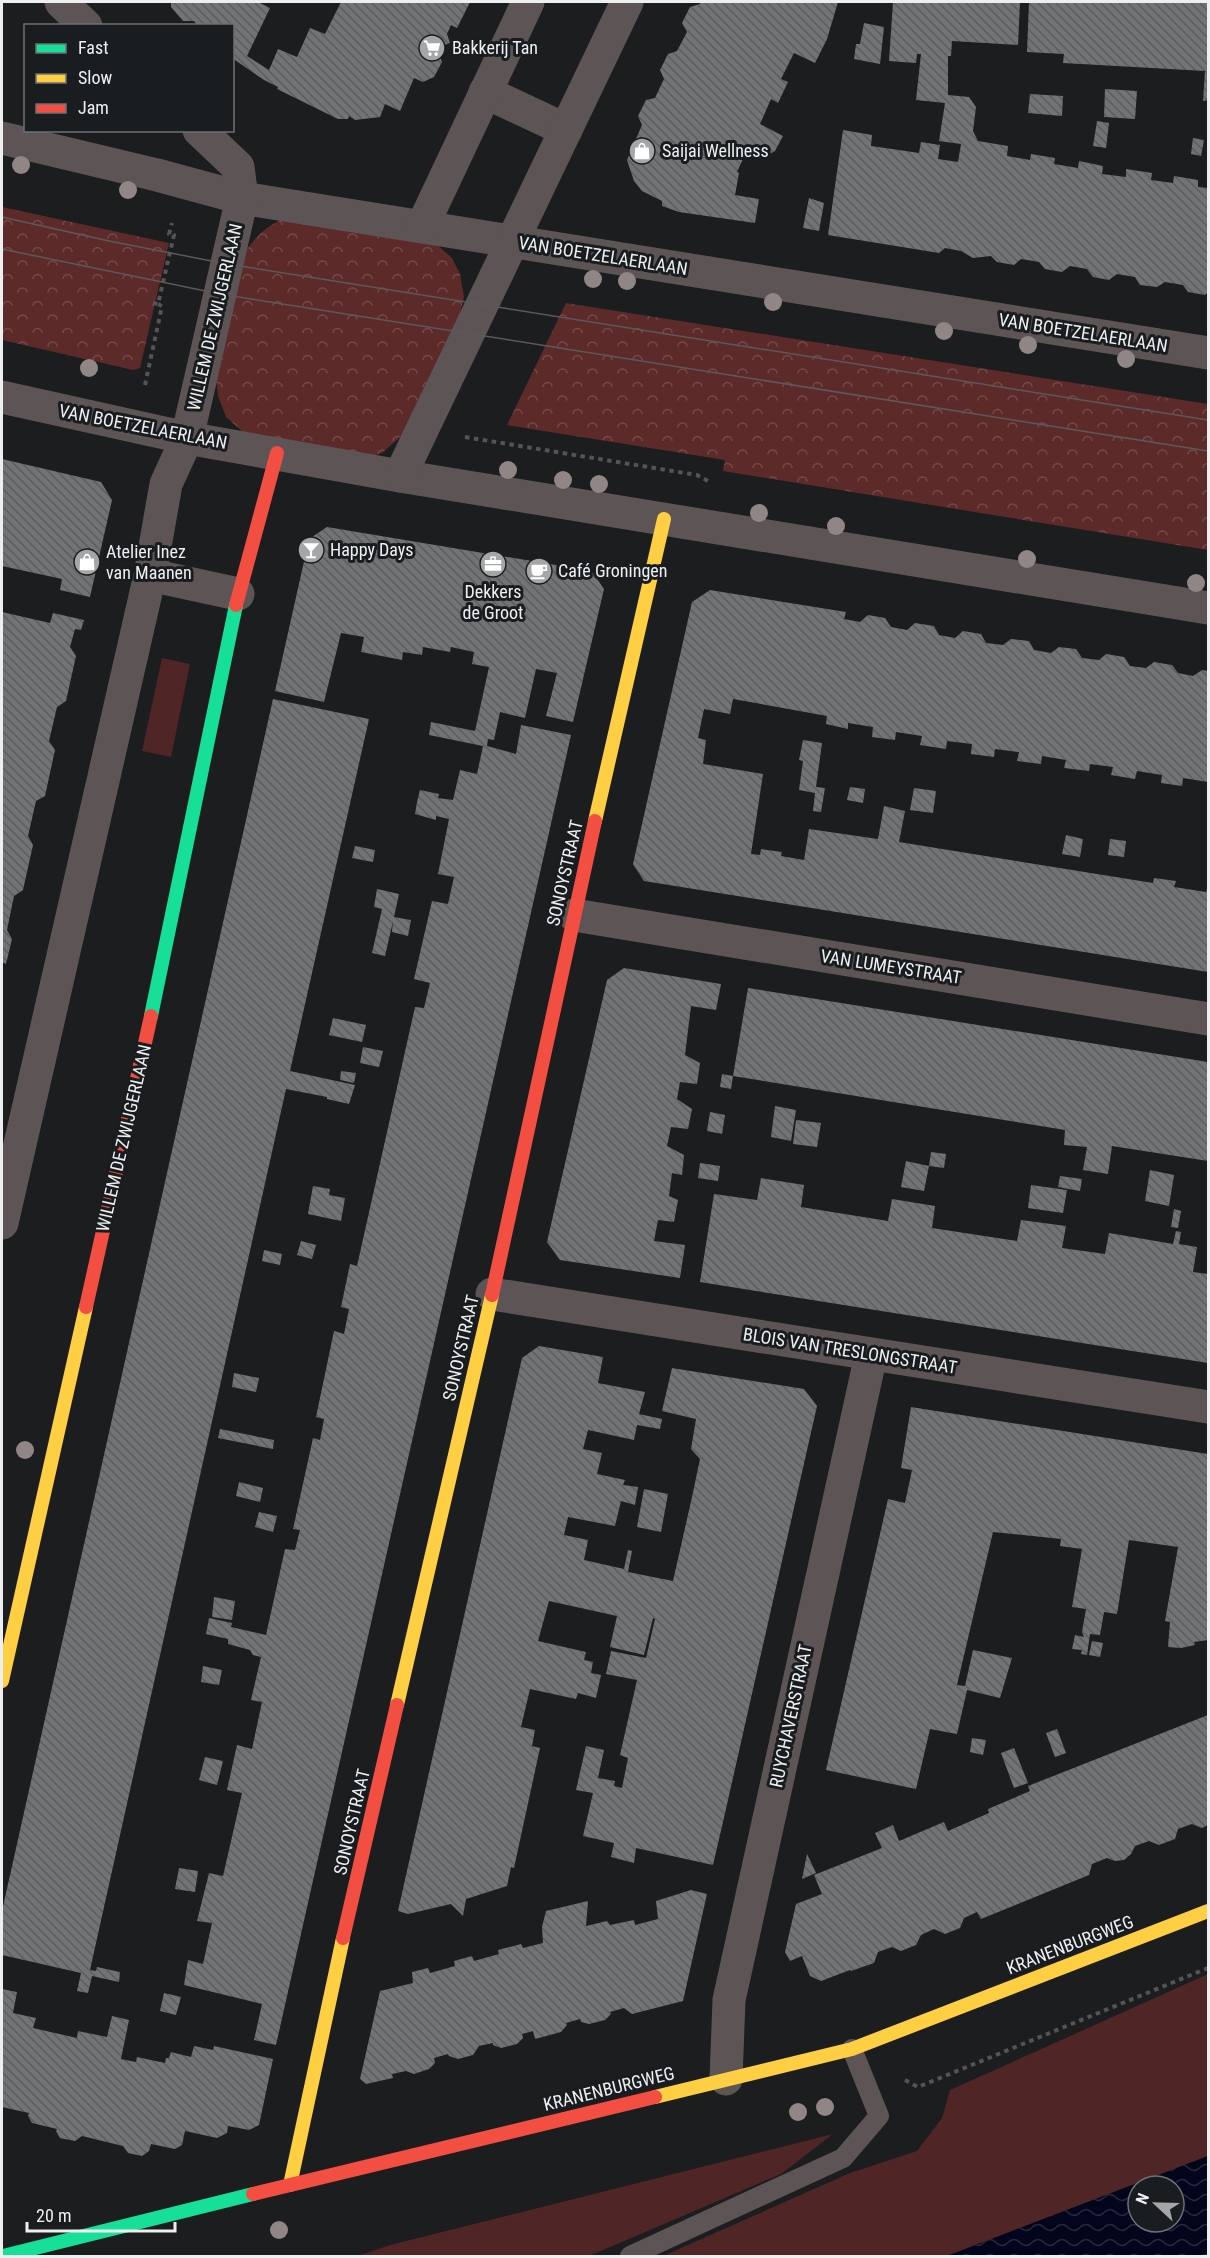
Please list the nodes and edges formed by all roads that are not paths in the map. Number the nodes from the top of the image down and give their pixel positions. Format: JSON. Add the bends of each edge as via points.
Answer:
{"nodes":[{"id":1,"x":61,"y":2,"type":"edge"},
{"id":2,"x":528,"y":2,"type":"edge"},
{"id":3,"x":627,"y":2,"type":"edge"},
{"id":4,"x":84,"y":24,"type":"edge"},
{"id":5,"x":485,"y":92,"type":"junction"},
{"id":6,"x":566,"y":130,"type":"junction"},
{"id":7,"x":201,"y":132,"type":"edge"},
{"id":8,"x":2,"y":138,"type":"edge"},
{"id":9,"x":242,"y":198,"type":"junction"},
{"id":10,"x":422,"y":227,"type":"junction"},
{"id":11,"x":514,"y":242,"type":"junction"},
{"id":12,"x":1209,"y":353,"type":"edge"},
{"id":13,"x":2,"y":397,"type":"edge"},
{"id":14,"x":187,"y":438,"type":"junction"},
{"id":15,"x":277,"y":453,"type":"junction"},
{"id":16,"x":400,"y":476,"type":"junction"},
{"id":17,"x":664,"y":519,"type":"junction"},
{"id":18,"x":150,"y":575,"type":"junction"},
{"id":19,"x":238,"y":594,"type":"junction"},
{"id":20,"x":1209,"y":608,"type":"edge"},
{"id":21,"x":574,"y":915,"type":"junction"},
{"id":22,"x":1209,"y":1019,"type":"edge"},
{"id":23,"x":2,"y":1222,"type":"edge"},
{"id":24,"x":492,"y":1294,"type":"junction"},
{"id":25,"x":871,"y":1355,"type":"junction"},
{"id":26,"x":1209,"y":1407,"type":"edge"},
{"id":27,"x":2,"y":1681,"type":"edge"},
{"id":28,"x":1209,"y":1911,"type":"edge"},
{"id":29,"x":852,"y":2049,"type":"junction"},
{"id":30,"x":726,"y":2079,"type":"junction"},
{"id":31,"x":290,"y":2185,"type":"junction"},
{"id":32,"x":3,"y":2256,"type":"edge"},
{"id":33,"x":630,"y":2256,"type":"edge"}],
"edges":[{"from":1,"to":4,"type":"street"},
{"from":2,"to":5,"type":"street"},
{"from":3,"to":6,"type":"street"},
{"from":5,"to":6,"type":"street"},
{"from":5,"to":10,"type":"street"},
{"from":6,"to":11,"type":"street"},
{"from":7,"to":9,"type":"street","via":[[238,167]]},
{"from":8,"to":9,"type":"street","name":"VAN BOETZELAERLAAN"},
{"from":9,"to":10,"type":"street","name":"VAN BOETZELAERLAAN"},
{"from":9,"to":14,"type":"street","name":"WILLEM DE ZWIJGERLAAN"},
{"from":10,"to":11,"type":"street","name":"VAN BOETZELAERLAAN"},
{"from":11,"to":12,"type":"street","name":"VAN BOETZELAERLAAN"},
{"from":11,"to":16,"type":"street"},
{"from":13,"to":14,"type":"street","name":"VAN BOETZELAERLAAN"},
{"from":14,"to":15,"type":"street","name":"VAN BOETZELAERLAAN"},
{"from":14,"to":18,"type":"street","name":"WILLEM DE ZWIJGERLAAN","via":[[166,484]]},
{"from":15,"to":16,"type":"street","name":"VAN BOETZELAERLAAN"},
{"from":15,"to":19,"type":"street","name":"WILLEM DE ZWIJGERLAAN"},
{"from":16,"to":17,"type":"street","name":"VAN BOETZELAERLAAN"},
{"from":17,"to":20,"type":"street","name":"VAN BOETZELAERLAAN"},
{"from":17,"to":21,"type":"street","name":"SONOYSTRAAT"},
{"from":18,"to":19,"type":"street"},
{"from":18,"to":23,"type":"street","name":"WILLEM DE ZWIJGERLAAN"},
{"from":19,"to":27,"type":"street","name":"WILLEM DE ZWIJGERLAAN","via":[[138,1078]]},
{"from":21,"to":22,"type":"street","name":"VAN LUMEYSTRAAT"},
{"from":21,"to":24,"type":"street","name":"SONOYSTRAAT"},
{"from":24,"to":25,"type":"street","name":"BLOIS VAN TRESLONGSTRAAT"},
{"from":24,"to":31,"type":"street","name":"SONOYSTRAAT"},
{"from":25,"to":26,"type":"street","name":"BLOIS VAN TRESLONGSTRAAT"},
{"from":25,"to":30,"type":"street","name":"RUYCHAVERSTRAAT","via":[[729,2000]]},
{"from":28,"to":29,"type":"street","name":"KRANENBURGWEG"},
{"from":29,"to":30,"type":"street","name":"KRANENBURGWEG"},
{"from":29,"to":33,"type":"lane","via":[[879,2116],[843,2158]]},
{"from":30,"to":31,"type":"street","name":"KRANENBURGWEG"},
{"from":31,"to":32,"type":"street","name":"KRANENBURGWEG"}]}
